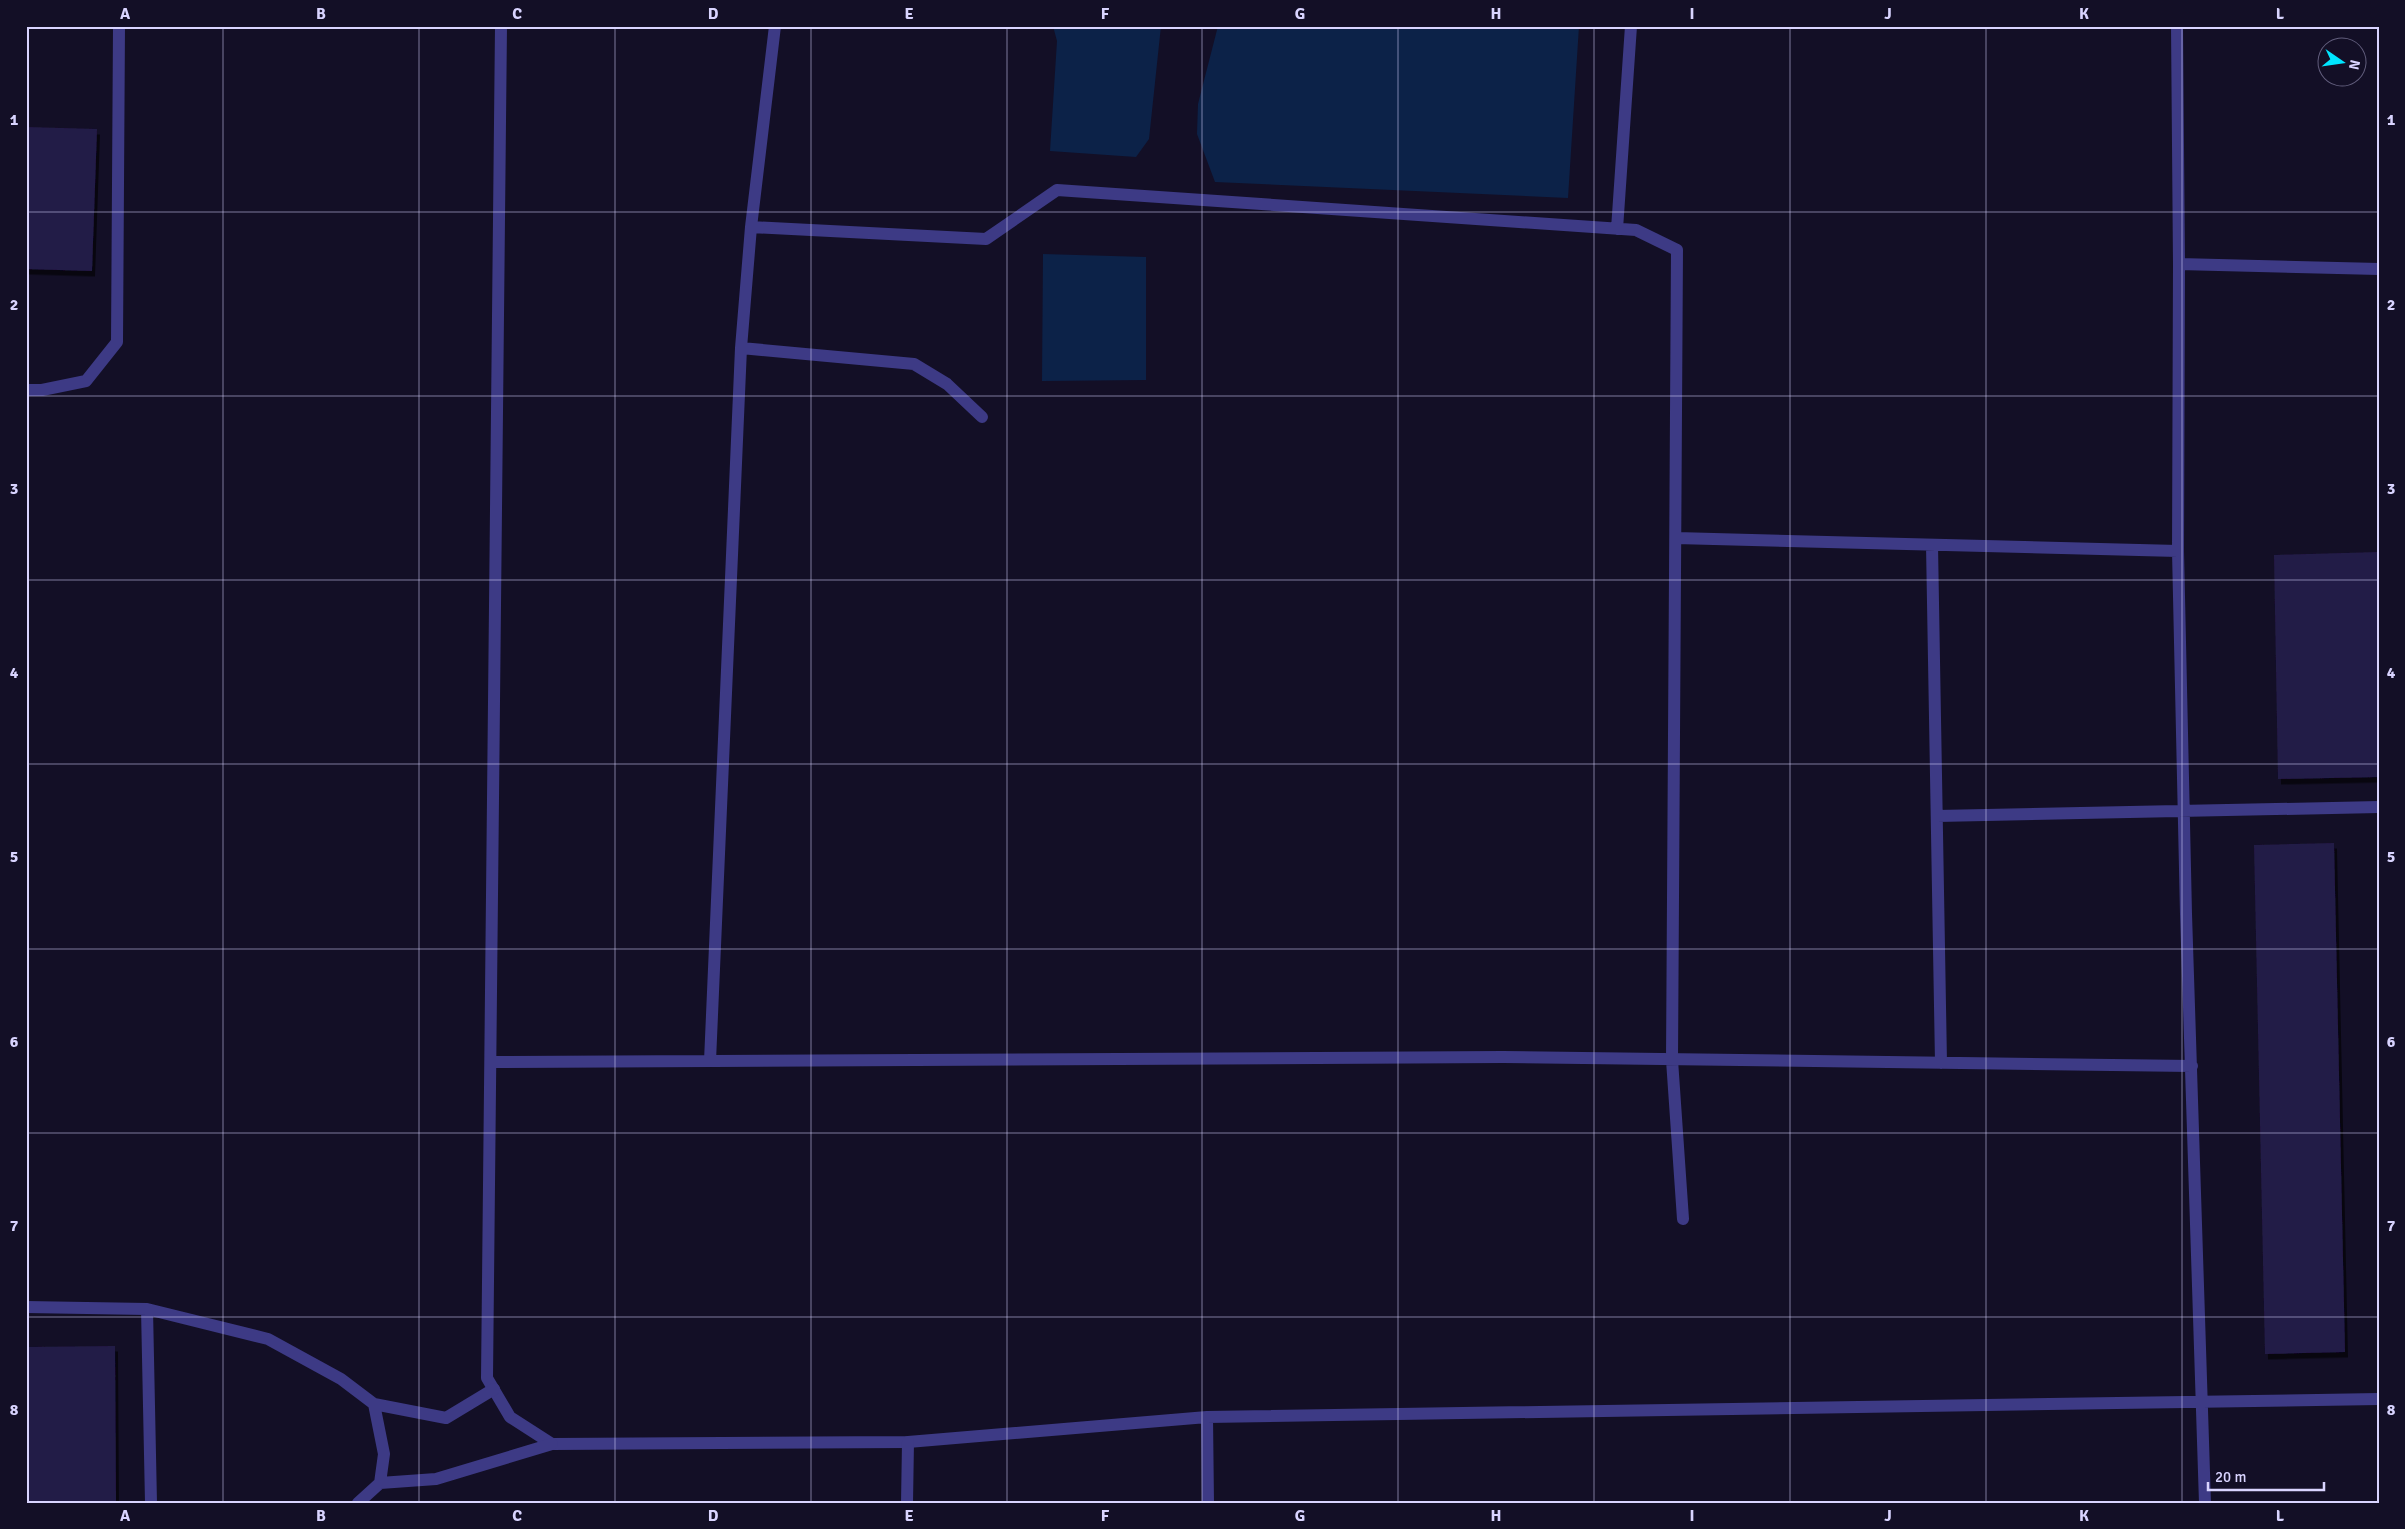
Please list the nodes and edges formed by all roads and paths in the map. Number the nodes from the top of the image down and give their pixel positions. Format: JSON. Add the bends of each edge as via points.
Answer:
{"nodes":[{"id":1,"x":119,"y":26,"type":"edge"},
{"id":2,"x":502,"y":26,"type":"edge"},
{"id":3,"x":775,"y":26,"type":"edge"},
{"id":4,"x":1632,"y":26,"type":"edge"},
{"id":5,"x":2177,"y":26,"type":"edge"},
{"id":6,"x":751,"y":227,"type":"junction"},
{"id":7,"x":1617,"y":229,"type":"junction"},
{"id":8,"x":2179,"y":264,"type":"junction"},
{"id":9,"x":2379,"y":269,"type":"edge"},
{"id":10,"x":741,"y":348,"type":"junction"},
{"id":11,"x":26,"y":390,"type":"edge"},
{"id":12,"x":982,"y":417,"type":"dead end"},
{"id":13,"x":1676,"y":538,"type":"junction"},
{"id":14,"x":1932,"y":545,"type":"junction"},
{"id":15,"x":2178,"y":551,"type":"junction"},
{"id":16,"x":2379,"y":807,"type":"edge"},
{"id":17,"x":2184,"y":810,"type":"junction"},
{"id":18,"x":1937,"y":816,"type":"junction"},
{"id":19,"x":1672,"y":1060,"type":"junction"},
{"id":20,"x":710,"y":1061,"type":"junction"},
{"id":21,"x":492,"y":1062,"type":"junction"},
{"id":22,"x":1941,"y":1063,"type":"junction"},
{"id":23,"x":2192,"y":1066,"type":"junction"},
{"id":24,"x":1683,"y":1220,"type":"dead end"},
{"id":25,"x":26,"y":1307,"type":"edge"},
{"id":26,"x":147,"y":1309,"type":"junction"},
{"id":27,"x":494,"y":1389,"type":"junction"},
{"id":28,"x":2379,"y":1399,"type":"edge"},
{"id":29,"x":2202,"y":1401,"type":"junction"},
{"id":30,"x":374,"y":1404,"type":"junction"},
{"id":31,"x":1207,"y":1417,"type":"junction"},
{"id":32,"x":908,"y":1442,"type":"junction"},
{"id":33,"x":552,"y":1444,"type":"junction"},
{"id":34,"x":380,"y":1483,"type":"junction"},
{"id":35,"x":151,"y":1503,"type":"edge"},
{"id":36,"x":358,"y":1503,"type":"edge"},
{"id":37,"x":907,"y":1503,"type":"edge"},
{"id":38,"x":1208,"y":1503,"type":"edge"},
{"id":39,"x":2205,"y":1503,"type":"edge"}],
"edges":[{"from":1,"to":11,"type":"street","via":[[117,342],[86,381]]},
{"from":2,"to":21,"type":"street"},
{"from":3,"to":6,"type":"street"},
{"from":4,"to":7,"type":"street"},
{"from":5,"to":8,"type":"street"},
{"from":6,"to":7,"type":"street","via":[[986,239],[1057,190]]},
{"from":6,"to":10,"type":"street"},
{"from":7,"to":13,"type":"street","via":[[1636,230],[1676,250]]},
{"from":8,"to":9,"type":"street"},
{"from":8,"to":15,"type":"street"},
{"from":10,"to":12,"type":"street","via":[[914,364],[947,384]]},
{"from":10,"to":20,"type":"street"},
{"from":13,"to":14,"type":"street"},
{"from":13,"to":19,"type":"street"},
{"from":14,"to":15,"type":"street"},
{"from":14,"to":18,"type":"street"},
{"from":15,"to":17,"type":"street"},
{"from":16,"to":17,"type":"street"},
{"from":17,"to":18,"type":"street"},
{"from":17,"to":23,"type":"street"},
{"from":18,"to":22,"type":"street"},
{"from":19,"to":20,"type":"street","via":[[1493,1057]]},
{"from":19,"to":22,"type":"street"},
{"from":19,"to":24,"type":"street"},
{"from":20,"to":21,"type":"street"},
{"from":21,"to":27,"type":"street","via":[[488,1378]]},
{"from":22,"to":23,"type":"street"},
{"from":23,"to":29,"type":"street"},
{"from":25,"to":26,"type":"street"},
{"from":26,"to":30,"type":"street","via":[[268,1339],[341,1379]]},
{"from":26,"to":35,"type":"street"},
{"from":27,"to":30,"type":"street","via":[[446,1418]]},
{"from":27,"to":33,"type":"street","via":[[510,1417]]},
{"from":28,"to":29,"type":"street"},
{"from":29,"to":31,"type":"street"},
{"from":29,"to":39,"type":"street"},
{"from":30,"to":34,"type":"street","via":[[384,1454]]},
{"from":31,"to":32,"type":"street"},
{"from":31,"to":38,"type":"street"},
{"from":32,"to":33,"type":"street"},
{"from":32,"to":37,"type":"street"},
{"from":33,"to":34,"type":"street","via":[[436,1479]]},
{"from":34,"to":36,"type":"street"}]}
